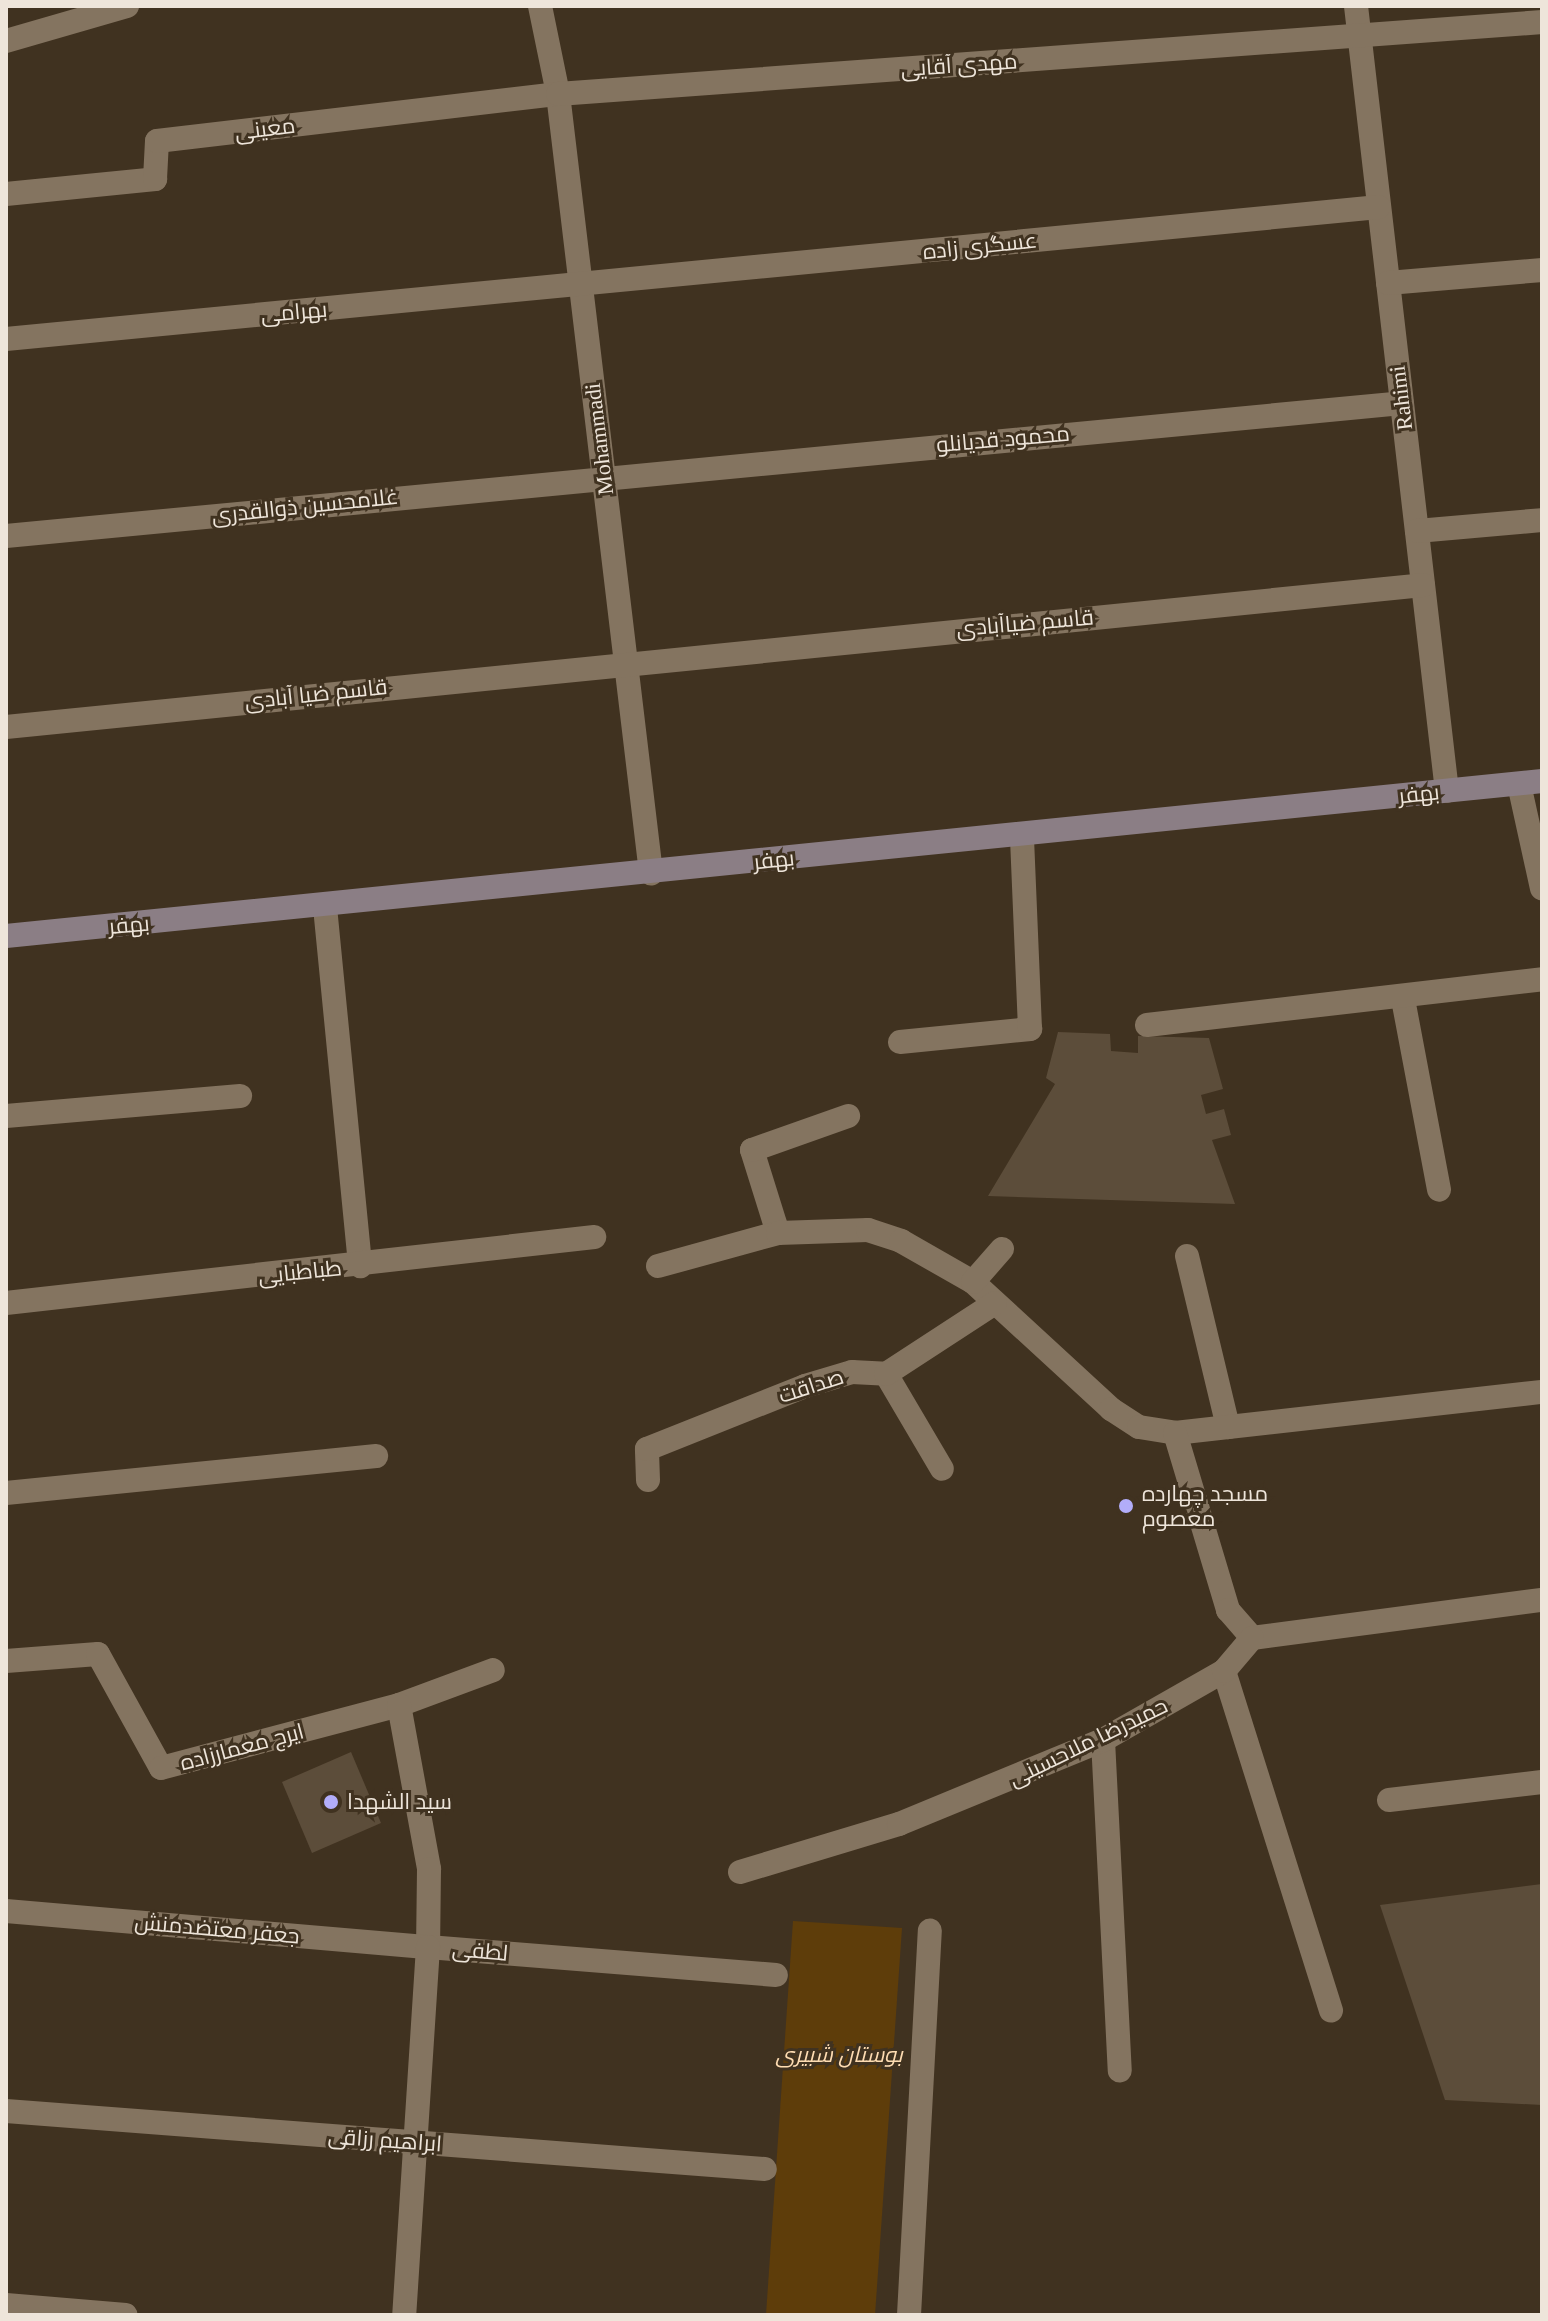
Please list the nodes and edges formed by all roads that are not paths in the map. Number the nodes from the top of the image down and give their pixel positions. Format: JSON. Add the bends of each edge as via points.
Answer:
{"nodes":[{"id":1,"x":127,"y":6,"type":"edge"},
{"id":2,"x":540,"y":6,"type":"edge"},
{"id":3,"x":1356,"y":6,"type":"edge"},
{"id":4,"x":1542,"y":22,"type":"edge"},
{"id":5,"x":1359,"y":36,"type":"junction"},
{"id":6,"x":6,"y":41,"type":"edge"},
{"id":7,"x":558,"y":94,"type":"junction"},
{"id":8,"x":6,"y":194,"type":"edge"},
{"id":9,"x":1379,"y":207,"type":"junction"},
{"id":10,"x":1542,"y":270,"type":"edge"},
{"id":11,"x":1388,"y":283,"type":"junction"},
{"id":12,"x":581,"y":286,"type":"junction"},
{"id":13,"x":6,"y":339,"type":"edge"},
{"id":14,"x":1402,"y":403,"type":"junction"},
{"id":15,"x":604,"y":476,"type":"junction"},
{"id":16,"x":1542,"y":520,"type":"edge"},
{"id":17,"x":1417,"y":531,"type":"junction"},
{"id":18,"x":6,"y":536,"type":"edge"},
{"id":19,"x":1423,"y":585,"type":"junction"},
{"id":20,"x":626,"y":661,"type":"junction"},
{"id":21,"x":6,"y":727,"type":"edge"},
{"id":22,"x":1530,"y":783,"type":"edge"},
{"id":23,"x":1447,"y":791,"type":"junction"},
{"id":24,"x":1022,"y":835,"type":"junction"},
{"id":25,"x":651,"y":873,"type":"junction"},
{"id":26,"x":1542,"y":886,"type":"edge"},
{"id":27,"x":325,"y":907,"type":"junction"},
{"id":28,"x":6,"y":936,"type":"edge"},
{"id":29,"x":1542,"y":979,"type":"edge"},
{"id":30,"x":1403,"y":999,"type":"junction"},
{"id":31,"x":1147,"y":1025,"type":"dead end"},
{"id":32,"x":900,"y":1042,"type":"dead end"},
{"id":33,"x":240,"y":1096,"type":"dead end"},
{"id":34,"x":6,"y":1116,"type":"edge"},
{"id":35,"x":848,"y":1116,"type":"dead end"},
{"id":36,"x":1439,"y":1190,"type":"dead end"},
{"id":37,"x":778,"y":1233,"type":"junction"},
{"id":38,"x":594,"y":1237,"type":"dead end"},
{"id":39,"x":1002,"y":1249,"type":"dead end"},
{"id":40,"x":1187,"y":1256,"type":"dead end"},
{"id":41,"x":360,"y":1266,"type":"junction"},
{"id":42,"x":658,"y":1266,"type":"dead end"},
{"id":43,"x":973,"y":1282,"type":"junction"},
{"id":44,"x":6,"y":1303,"type":"edge"},
{"id":45,"x":995,"y":1303,"type":"junction"},
{"id":46,"x":886,"y":1374,"type":"junction"},
{"id":47,"x":1542,"y":1392,"type":"edge"},
{"id":48,"x":1228,"y":1427,"type":"junction"},
{"id":49,"x":1175,"y":1433,"type":"junction"},
{"id":50,"x":376,"y":1456,"type":"dead end"},
{"id":51,"x":942,"y":1469,"type":"dead end"},
{"id":52,"x":648,"y":1480,"type":"dead end"},
{"id":53,"x":6,"y":1493,"type":"edge"},
{"id":54,"x":1542,"y":1600,"type":"edge"},
{"id":55,"x":1252,"y":1638,"type":"junction"},
{"id":56,"x":6,"y":1661,"type":"edge"},
{"id":57,"x":493,"y":1670,"type":"dead end"},
{"id":58,"x":1224,"y":1671,"type":"junction"},
{"id":59,"x":399,"y":1705,"type":"junction"},
{"id":60,"x":1103,"y":1740,"type":"junction"},
{"id":61,"x":1542,"y":1782,"type":"edge"},
{"id":62,"x":1389,"y":1800,"type":"dead end"},
{"id":63,"x":740,"y":1872,"type":"dead end"},
{"id":64,"x":6,"y":1911,"type":"edge"},
{"id":65,"x":930,"y":1931,"type":"dead end"},
{"id":66,"x":428,"y":1947,"type":"junction"},
{"id":67,"x":776,"y":1975,"type":"dead end"},
{"id":68,"x":1331,"y":2011,"type":"dead end"},
{"id":69,"x":1120,"y":2071,"type":"dead end"},
{"id":70,"x":6,"y":2111,"type":"edge"},
{"id":71,"x":415,"y":2142,"type":"junction"},
{"id":72,"x":765,"y":2169,"type":"dead end"},
{"id":73,"x":6,"y":2305,"type":"edge"},
{"id":74,"x":126,"y":2315,"type":"edge"},
{"id":75,"x":404,"y":2315,"type":"edge"},
{"id":76,"x":909,"y":2315,"type":"edge"}],
"edges":[{"from":1,"to":6,"type":"street"},
{"from":2,"to":7,"type":"street","name":"Mohammadi"},
{"from":3,"to":5,"type":"street","name":"Rahimi"},
{"from":4,"to":5,"type":"street","name":"مهدی آقایی"},
{"from":5,"to":7,"type":"street","name":"مهدی آقایی"},
{"from":5,"to":9,"type":"street","name":"Rahimi"},
{"from":7,"to":8,"type":"street","name":"معینی","via":[[157,141],[155,179]]},
{"from":7,"to":12,"type":"street","name":"Mohammadi"},
{"from":9,"to":11,"type":"street","name":"Rahimi"},
{"from":9,"to":12,"type":"street","name":"عسگری زاده"},
{"from":10,"to":11,"type":"street"},
{"from":11,"to":14,"type":"street","name":"Rahimi"},
{"from":12,"to":13,"type":"street","name":"بهرامی"},
{"from":12,"to":15,"type":"street","name":"Mohammadi"},
{"from":14,"to":15,"type":"street","name":"محمود قدیانلو"},
{"from":14,"to":17,"type":"street","name":"Rahimi"},
{"from":15,"to":18,"type":"street","name":"غلامحسین ذوالقدری"},
{"from":15,"to":20,"type":"street","name":"Mohammadi"},
{"from":16,"to":17,"type":"street"},
{"from":17,"to":19,"type":"street","name":"Rahimi"},
{"from":19,"to":20,"type":"street","name":"قاسم ضیاآبادی"},
{"from":19,"to":23,"type":"street","name":"Rahimi"},
{"from":20,"to":21,"type":"street","name":"قاسم ضیا آبادی"},
{"from":20,"to":25,"type":"street","name":"Mohammadi"},
{"from":22,"to":23,"type":"street","name":"بهفر"},
{"from":22,"to":26,"type":"street"},
{"from":23,"to":24,"type":"street","name":"بهفر"},
{"from":24,"to":25,"type":"street","name":"بهفر"},
{"from":24,"to":32,"type":"street","via":[[1030,1029]]},
{"from":25,"to":27,"type":"street","name":"بهفر"},
{"from":27,"to":28,"type":"street","name":"بهفر"},
{"from":27,"to":41,"type":"street"},
{"from":29,"to":30,"type":"street"},
{"from":30,"to":31,"type":"street"},
{"from":30,"to":36,"type":"street"},
{"from":33,"to":34,"type":"street"},
{"from":35,"to":37,"type":"street","via":[[752,1150]]},
{"from":37,"to":42,"type":"street"},
{"from":37,"to":43,"type":"street","via":[[868,1230],[901,1241]]},
{"from":38,"to":41,"type":"street","name":"طباطبایی"},
{"from":39,"to":43,"type":"street"},
{"from":40,"to":48,"type":"street"},
{"from":41,"to":44,"type":"street","name":"طباطبایی"},
{"from":43,"to":45,"type":"street"},
{"from":45,"to":46,"type":"street"},
{"from":45,"to":49,"type":"street","via":[[1111,1409],[1139,1427]]},
{"from":46,"to":51,"type":"street"},
{"from":46,"to":52,"type":"street","name":"صداقت","via":[[852,1372],[805,1386],[660,1443],[647,1449],[643,1461]]},
{"from":47,"to":48,"type":"street"},
{"from":48,"to":49,"type":"street"},
{"from":49,"to":55,"type":"street","via":[[1228,1610]]},
{"from":50,"to":53,"type":"street"},
{"from":54,"to":55,"type":"street"},
{"from":55,"to":58,"type":"street","name":"حمیدرضا ملاحسینی"},
{"from":56,"to":59,"type":"street","name":"ایرج معمارزاده","via":[[98,1654],[161,1768]]},
{"from":57,"to":59,"type":"street"},
{"from":58,"to":60,"type":"street","name":"حمیدرضا ملاحسینی"},
{"from":58,"to":68,"type":"street"},
{"from":59,"to":66,"type":"street","name":"لطفی","via":[[429,1869]]},
{"from":60,"to":63,"type":"street","name":"حمیدرضا ملاحسینی","via":[[899,1824]]},
{"from":60,"to":69,"type":"street"},
{"from":61,"to":62,"type":"street"},
{"from":64,"to":66,"type":"street","name":"جعفر معتضدمنش"},
{"from":65,"to":76,"type":"street"},
{"from":66,"to":67,"type":"street","name":"لطفی"},
{"from":66,"to":71,"type":"street"},
{"from":70,"to":71,"type":"street","name":"ابراهیم رزاقی"},
{"from":71,"to":72,"type":"street","name":"ابراهیم رزاقی"},
{"from":71,"to":75,"type":"street"},
{"from":73,"to":74,"type":"street"}]}
